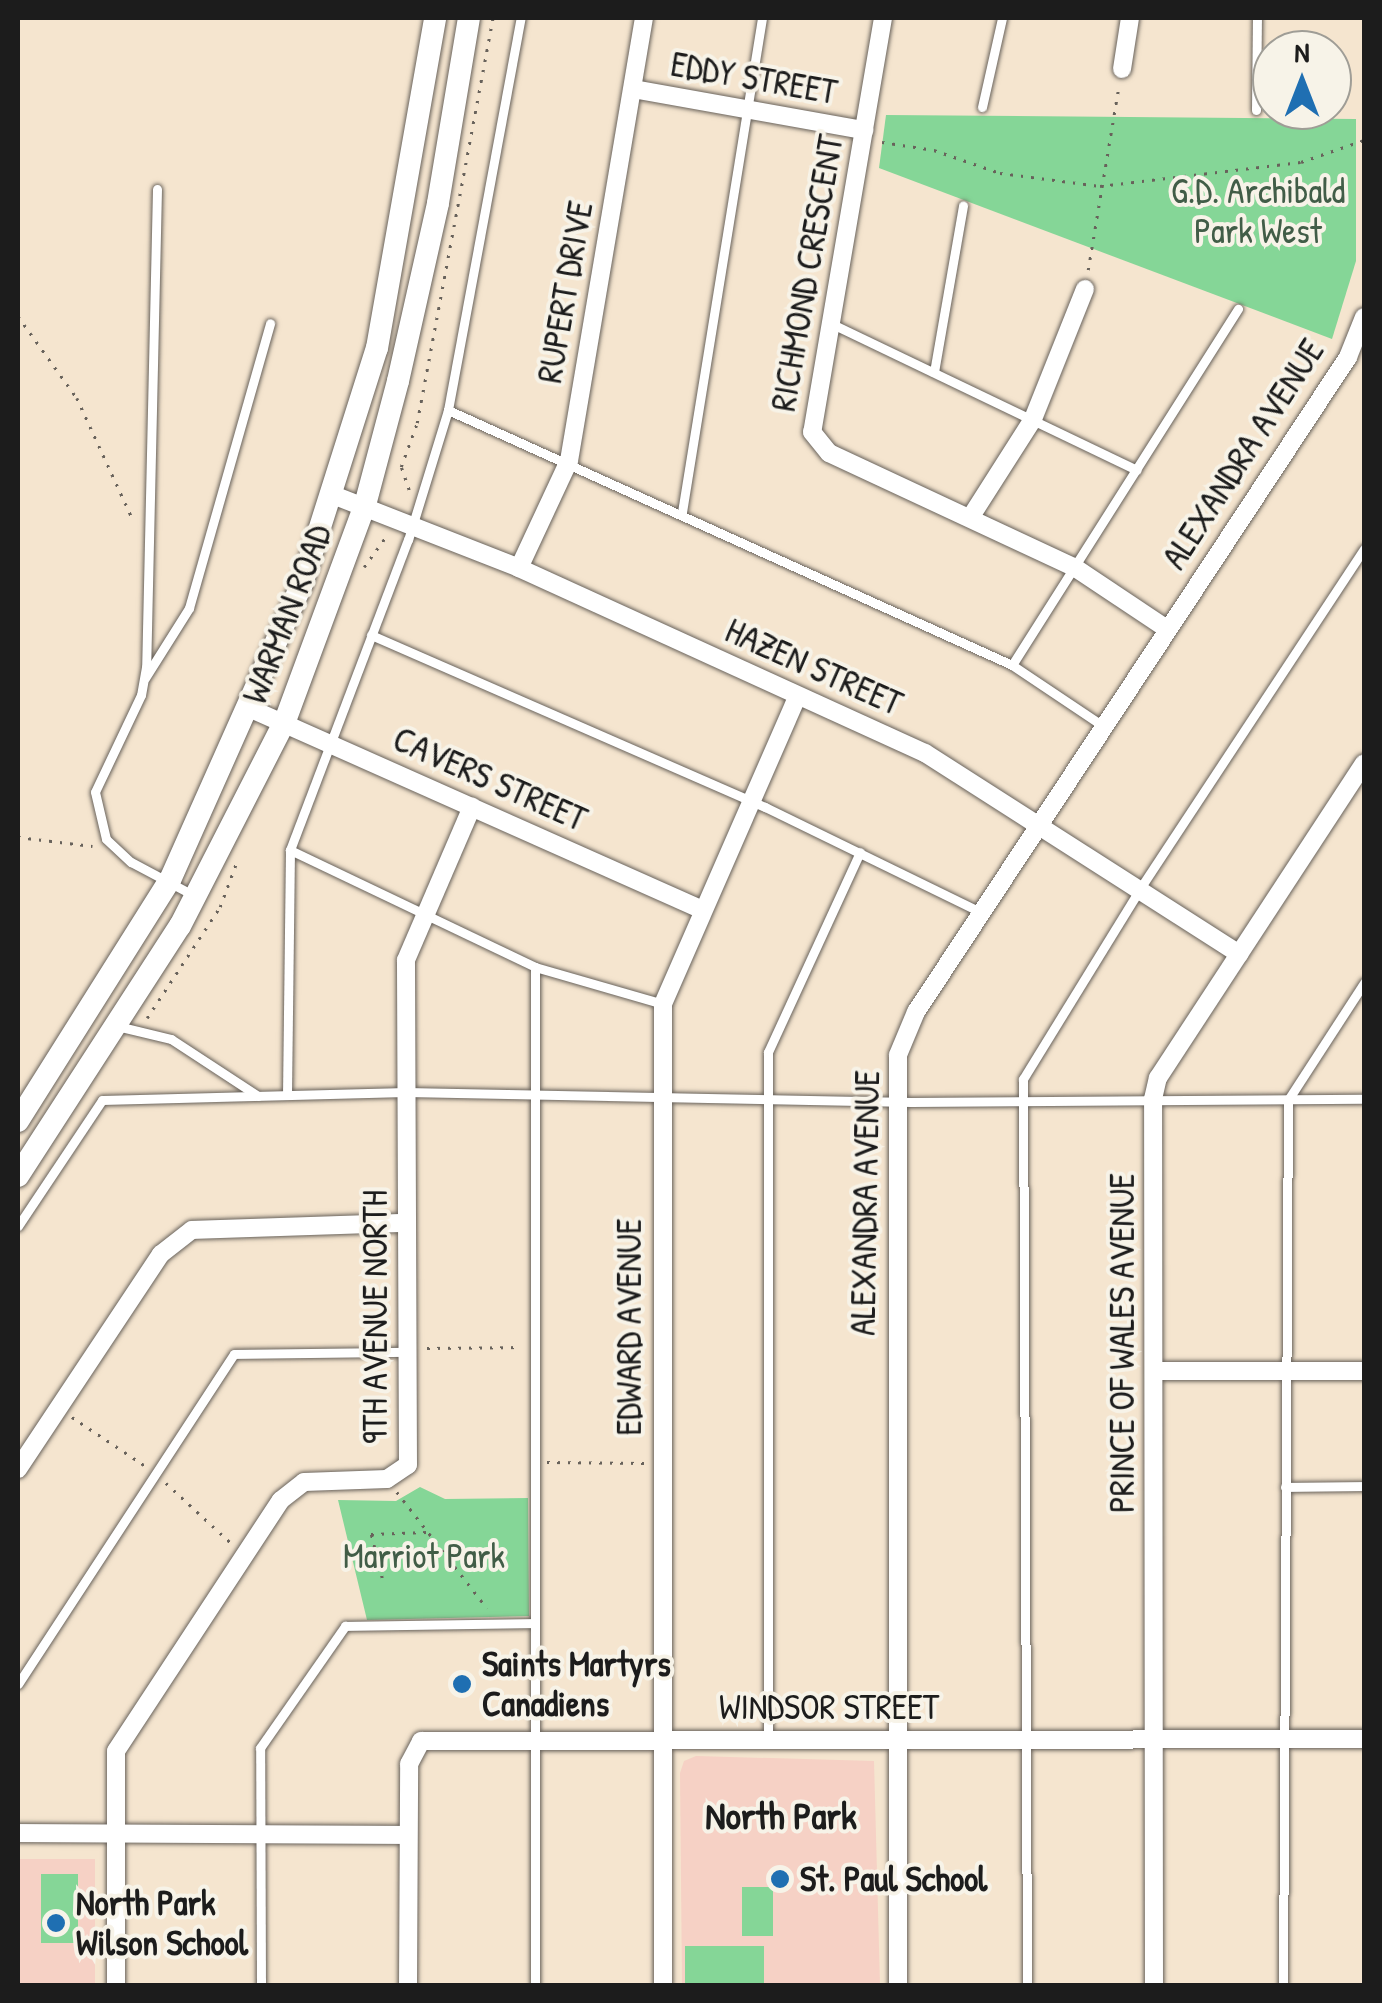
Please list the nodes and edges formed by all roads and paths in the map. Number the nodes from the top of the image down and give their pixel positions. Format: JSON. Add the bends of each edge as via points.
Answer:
{"nodes":[{"id":1,"x":435,"y":18,"type":"edge"},
{"id":2,"x":468,"y":18,"type":"edge"},
{"id":3,"x":521,"y":18,"type":"edge"},
{"id":4,"x":644,"y":18,"type":"edge"},
{"id":5,"x":762,"y":18,"type":"edge"},
{"id":6,"x":883,"y":18,"type":"edge"},
{"id":7,"x":1002,"y":18,"type":"edge"},
{"id":8,"x":1130,"y":18,"type":"edge"},
{"id":9,"x":1122,"y":69,"type":"joint"},
{"id":10,"x":633,"y":90,"type":"junction"},
{"id":11,"x":982,"y":107,"type":"dead end"},
{"id":12,"x":747,"y":111,"type":"junction"},
{"id":13,"x":862,"y":136,"type":"junction"},
{"id":14,"x":1362,"y":141,"type":"edge"},
{"id":15,"x":1100,"y":186,"type":"junction"},
{"id":16,"x":157,"y":189,"type":"dead end"},
{"id":17,"x":962,"y":206,"type":"dead end"},
{"id":18,"x":1091,"y":253,"type":"dead end"},
{"id":19,"x":1086,"y":290,"type":"dead end"},
{"id":20,"x":1238,"y":309,"type":"dead end"},
{"id":21,"x":18,"y":316,"type":"edge"},
{"id":22,"x":1364,"y":317,"type":"edge"},
{"id":23,"x":270,"y":323,"type":"dead end"},
{"id":24,"x":830,"y":323,"type":"junction"},
{"id":25,"x":1356,"y":359,"type":"edge"},
{"id":26,"x":934,"y":372,"type":"junction"},
{"id":27,"x":448,"y":410,"type":"junction"},
{"id":28,"x":1034,"y":419,"type":"junction"},
{"id":29,"x":569,"y":461,"type":"junction"},
{"id":30,"x":1137,"y":470,"type":"junction"},
{"id":31,"x":333,"y":495,"type":"junction"},
{"id":32,"x":365,"y":505,"type":"junction"},
{"id":33,"x":682,"y":512,"type":"junction"},
{"id":34,"x":970,"y":518,"type":"junction"},
{"id":35,"x":414,"y":524,"type":"junction"},
{"id":36,"x":137,"y":528,"type":"dead end"},
{"id":37,"x":1364,"y":549,"type":"edge"},
{"id":38,"x":1074,"y":567,"type":"junction"},
{"id":39,"x":519,"y":568,"type":"junction"},
{"id":40,"x":1167,"y":629,"type":"junction"},
{"id":41,"x":371,"y":634,"type":"junction"},
{"id":42,"x":1012,"y":666,"type":"junction"},
{"id":43,"x":144,"y":680,"type":"junction"},
{"id":44,"x":797,"y":697,"type":"junction"},
{"id":45,"x":251,"y":709,"type":"junction"},
{"id":46,"x":285,"y":721,"type":"junction"},
{"id":47,"x":1106,"y":727,"type":"junction"},
{"id":48,"x":330,"y":742,"type":"junction"},
{"id":49,"x":1364,"y":764,"type":"edge"},
{"id":50,"x":751,"y":801,"type":"junction"},
{"id":51,"x":472,"y":807,"type":"junction"},
{"id":52,"x":1040,"y":823,"type":"junction"},
{"id":53,"x":18,"y":836,"type":"edge"},
{"id":54,"x":114,"y":847,"type":"junction"},
{"id":55,"x":290,"y":850,"type":"junction"},
{"id":56,"x":860,"y":852,"type":"junction"},
{"id":57,"x":170,"y":880,"type":"junction"},
{"id":58,"x":1141,"y":887,"type":"junction"},
{"id":59,"x":196,"y":897,"type":"junction"},
{"id":60,"x":702,"y":910,"type":"junction"},
{"id":61,"x":982,"y":913,"type":"junction"},
{"id":62,"x":423,"y":918,"type":"junction"},
{"id":63,"x":1239,"y":954,"type":"junction"},
{"id":64,"x":535,"y":967,"type":"junction"},
{"id":65,"x":1364,"y":983,"type":"edge"},
{"id":66,"x":663,"y":1004,"type":"junction"},
{"id":67,"x":117,"y":1026,"type":"junction"},
{"id":68,"x":406,"y":1092,"type":"junction"},
{"id":69,"x":536,"y":1094,"type":"junction"},
{"id":70,"x":287,"y":1095,"type":"junction"},
{"id":71,"x":258,"y":1096,"type":"junction"},
{"id":72,"x":662,"y":1096,"type":"junction"},
{"id":73,"x":764,"y":1098,"type":"junction"},
{"id":74,"x":896,"y":1098,"type":"junction"},
{"id":75,"x":1153,"y":1099,"type":"junction"},
{"id":76,"x":1364,"y":1099,"type":"edge"},
{"id":77,"x":1022,"y":1100,"type":"junction"},
{"id":78,"x":1288,"y":1100,"type":"junction"},
{"id":79,"x":18,"y":1120,"type":"edge"},
{"id":80,"x":18,"y":1176,"type":"edge"},
{"id":81,"x":406,"y":1223,"type":"junction"},
{"id":82,"x":18,"y":1226,"type":"edge"},
{"id":83,"x":536,"y":1346,"type":"junction"},
{"id":84,"x":416,"y":1350,"type":"junction"},
{"id":85,"x":1156,"y":1370,"type":"junction"},
{"id":86,"x":1286,"y":1371,"type":"junction"},
{"id":87,"x":1364,"y":1371,"type":"edge"},
{"id":88,"x":536,"y":1462,"type":"junction"},
{"id":89,"x":645,"y":1463,"type":"dead end"},
{"id":90,"x":18,"y":1469,"type":"edge"},
{"id":91,"x":1364,"y":1486,"type":"edge"},
{"id":92,"x":1286,"y":1488,"type":"junction"},
{"id":93,"x":398,"y":1494,"type":"dead end"},
{"id":94,"x":428,"y":1532,"type":"junction"},
{"id":95,"x":382,"y":1578,"type":"dead end"},
{"id":96,"x":534,"y":1623,"type":"junction"},
{"id":97,"x":500,"y":1624,"type":"junction"},
{"id":98,"x":18,"y":1684,"type":"edge"},
{"id":99,"x":534,"y":1739,"type":"junction"},
{"id":100,"x":898,"y":1739,"type":"junction"},
{"id":101,"x":1286,"y":1739,"type":"junction"},
{"id":102,"x":663,"y":1740,"type":"junction"},
{"id":103,"x":768,"y":1740,"type":"junction"},
{"id":104,"x":1026,"y":1740,"type":"junction"},
{"id":105,"x":1154,"y":1740,"type":"junction"},
{"id":106,"x":1364,"y":1740,"type":"edge"},
{"id":107,"x":260,"y":1832,"type":"junction"},
{"id":108,"x":18,"y":1833,"type":"edge"},
{"id":109,"x":116,"y":1834,"type":"junction"},
{"id":110,"x":407,"y":1834,"type":"junction"},
{"id":111,"x":116,"y":1986,"type":"edge"},
{"id":112,"x":260,"y":1986,"type":"edge"},
{"id":113,"x":408,"y":1986,"type":"edge"},
{"id":114,"x":534,"y":1986,"type":"edge"},
{"id":115,"x":663,"y":1986,"type":"edge"},
{"id":116,"x":898,"y":1986,"type":"edge"},
{"id":117,"x":1028,"y":1986,"type":"edge"},
{"id":118,"x":1154,"y":1986,"type":"edge"},
{"id":119,"x":1283,"y":1986,"type":"edge"}],
"edges":[{"from":1,"to":31,"type":"main road","name":"WARMAN ROAD","via":[[376,348]]},
{"from":2,"to":32,"type":"main road","name":"WARMAN ROAD","via":[[434,220]]},
{"from":3,"to":27,"type":"lane"},
{"from":4,"to":10,"type":"street","name":"RUPERT DRIVE"},
{"from":5,"to":12,"type":"lane"},
{"from":6,"to":13,"type":"street","name":"RICHMOND CRESCENT"},
{"from":7,"to":11,"type":"lane"},
{"from":8,"to":9,"type":"street"},
{"from":9,"to":15,"type":"path"},
{"from":10,"to":12,"type":"street","name":"EDDY STREET"},
{"from":10,"to":29,"type":"street","name":"RUPERT DRIVE"},
{"from":12,"to":13,"type":"street","name":"EDDY STREET"},
{"from":12,"to":33,"type":"lane"},
{"from":13,"to":15,"type":"path","via":[[934,150],[1000,173]]},
{"from":13,"to":24,"type":"street","name":"RICHMOND CRESCENT"},
{"from":14,"to":15,"type":"path","via":[[1282,165]]},
{"from":15,"to":18,"type":"path"},
{"from":16,"to":43,"type":"lane"},
{"from":17,"to":26,"type":"lane"},
{"from":19,"to":28,"type":"street"},
{"from":20,"to":30,"type":"lane"},
{"from":21,"to":36,"type":"path","via":[[76,398]]},
{"from":22,"to":25,"type":"street","name":"ALEXANDRA AVENUE"},
{"from":23,"to":43,"type":"lane","via":[[189,608]]},
{"from":24,"to":26,"type":"lane"},
{"from":24,"to":34,"type":"street","name":"RICHMOND CRESCENT","via":[[812,432],[829,452]]},
{"from":25,"to":40,"type":"street","name":"ALEXANDRA AVENUE"},
{"from":26,"to":28,"type":"lane"},
{"from":27,"to":29,"type":"lane"},
{"from":27,"to":35,"type":"lane"},
{"from":28,"to":30,"type":"lane"},
{"from":28,"to":34,"type":"street"},
{"from":29,"to":33,"type":"lane"},
{"from":29,"to":39,"type":"street","name":"RUPERT DRIVE"},
{"from":30,"to":38,"type":"lane"},
{"from":31,"to":32,"type":"street","name":"HAZEN STREET"},
{"from":31,"to":45,"type":"main road","name":"WARMAN ROAD"},
{"from":32,"to":35,"type":"street","name":"HAZEN STREET"},
{"from":32,"to":46,"type":"main road","name":"WARMAN ROAD"},
{"from":33,"to":42,"type":"lane"},
{"from":34,"to":38,"type":"street","name":"RICHMOND CRESCENT"},
{"from":35,"to":39,"type":"street","name":"HAZEN STREET"},
{"from":35,"to":41,"type":"lane"},
{"from":37,"to":58,"type":"lane"},
{"from":38,"to":40,"type":"street","name":"RICHMOND CRESCENT"},
{"from":38,"to":42,"type":"lane"},
{"from":39,"to":44,"type":"street","name":"HAZEN STREET"},
{"from":40,"to":47,"type":"street","name":"ALEXANDRA AVENUE"},
{"from":41,"to":48,"type":"lane"},
{"from":41,"to":50,"type":"lane"},
{"from":42,"to":47,"type":"lane"},
{"from":43,"to":54,"type":"lane","via":[[96,792],[98,817]]},
{"from":44,"to":50,"type":"street","name":"EDWARD AVENUE"},
{"from":44,"to":52,"type":"street","name":"HAZEN STREET","via":[[925,752]]},
{"from":45,"to":46,"type":"street","name":"CAVERS STREET"},
{"from":45,"to":57,"type":"main road","name":"WARMAN ROAD"},
{"from":46,"to":48,"type":"street","name":"CAVERS STREET"},
{"from":46,"to":59,"type":"main road","name":"WARMAN ROAD"},
{"from":47,"to":52,"type":"street","name":"ALEXANDRA AVENUE"},
{"from":48,"to":51,"type":"street","name":"CAVERS STREET"},
{"from":48,"to":55,"type":"lane"},
{"from":49,"to":63,"type":"street","name":"PRINCE OF WALES AVENUE"},
{"from":50,"to":56,"type":"lane"},
{"from":50,"to":60,"type":"street","name":"EDWARD AVENUE"},
{"from":51,"to":60,"type":"street","name":"CAVERS STREET"},
{"from":51,"to":62,"type":"street","name":"9TH AVENUE NORTH"},
{"from":52,"to":58,"type":"street","name":"HAZEN STREET"},
{"from":52,"to":61,"type":"street","name":"ALEXANDRA AVENUE"},
{"from":53,"to":54,"type":"path"},
{"from":54,"to":57,"type":"lane"},
{"from":55,"to":62,"type":"lane"},
{"from":55,"to":70,"type":"lane"},
{"from":56,"to":61,"type":"lane"},
{"from":56,"to":73,"type":"lane","via":[[768,1052]]},
{"from":57,"to":59,"type":"lane"},
{"from":57,"to":79,"type":"main road","name":"WARMAN ROAD"},
{"from":58,"to":63,"type":"street","name":"HAZEN STREET"},
{"from":58,"to":77,"type":"lane","via":[[1024,1080]]},
{"from":59,"to":67,"type":"main road","name":"WARMAN ROAD"},
{"from":60,"to":66,"type":"street","name":"EDWARD AVENUE"},
{"from":61,"to":74,"type":"street","name":"ALEXANDRA AVENUE","via":[[916,1012],[898,1055]]},
{"from":62,"to":64,"type":"lane"},
{"from":62,"to":68,"type":"street","name":"9TH AVENUE NORTH","via":[[406,960]]},
{"from":63,"to":75,"type":"street","name":"PRINCE OF WALES AVENUE","via":[[1158,1078]]},
{"from":64,"to":66,"type":"lane"},
{"from":64,"to":69,"type":"lane"},
{"from":65,"to":78,"type":"lane"},
{"from":66,"to":72,"type":"street","name":"EDWARD AVENUE"},
{"from":67,"to":71,"type":"lane","via":[[136,1036],[171,1039]]},
{"from":67,"to":80,"type":"main road","name":"WARMAN ROAD"},
{"from":68,"to":69,"type":"lane"},
{"from":68,"to":70,"type":"lane"},
{"from":68,"to":81,"type":"street","name":"9TH AVENUE NORTH"},
{"from":69,"to":72,"type":"lane"},
{"from":69,"to":83,"type":"lane"},
{"from":70,"to":71,"type":"lane"},
{"from":71,"to":82,"type":"lane","via":[[102,1100]]},
{"from":72,"to":73,"type":"lane"},
{"from":72,"to":102,"type":"street","name":"EDWARD AVENUE"},
{"from":73,"to":74,"type":"lane"},
{"from":73,"to":103,"type":"lane"},
{"from":74,"to":77,"type":"lane"},
{"from":74,"to":100,"type":"street","name":"ALEXANDRA AVENUE"},
{"from":75,"to":77,"type":"lane"},
{"from":75,"to":78,"type":"lane"},
{"from":75,"to":85,"type":"street","name":"PRINCE OF WALES AVENUE"},
{"from":76,"to":78,"type":"lane"},
{"from":77,"to":104,"type":"lane"},
{"from":78,"to":86,"type":"lane"},
{"from":81,"to":84,"type":"street","name":"9TH AVENUE NORTH"},
{"from":81,"to":90,"type":"street","via":[[192,1230],[161,1254]]},
{"from":83,"to":84,"type":"path"},
{"from":83,"to":88,"type":"lane"},
{"from":84,"to":98,"type":"lane","via":[[234,1354]]},
{"from":84,"to":109,"type":"street","name":"9TH AVENUE NORTH","via":[[408,1465],[387,1479],[304,1482],[281,1500],[116,1751]]},
{"from":85,"to":86,"type":"street"},
{"from":85,"to":105,"type":"street","name":"PRINCE OF WALES AVENUE"},
{"from":86,"to":87,"type":"street"},
{"from":86,"to":92,"type":"lane"},
{"from":88,"to":89,"type":"path"},
{"from":88,"to":96,"type":"lane"},
{"from":91,"to":92,"type":"lane"},
{"from":92,"to":101,"type":"lane"},
{"from":93,"to":94,"type":"path"},
{"from":94,"to":95,"type":"path","via":[[371,1534]]},
{"from":94,"to":97,"type":"path"},
{"from":96,"to":97,"type":"lane"},
{"from":96,"to":99,"type":"lane"},
{"from":97,"to":107,"type":"lane","via":[[345,1626],[260,1748]]},
{"from":99,"to":102,"type":"street","name":"WINDSOR STREET"},
{"from":99,"to":110,"type":"street","name":"WINDSOR STREET","via":[[421,1741],[409,1764]]},
{"from":99,"to":114,"type":"lane"},
{"from":100,"to":103,"type":"street","name":"WINDSOR STREET"},
{"from":100,"to":104,"type":"street","name":"WINDSOR STREET"},
{"from":100,"to":116,"type":"street","name":"ALEXANDRA AVENUE"},
{"from":101,"to":105,"type":"street","name":"WINDSOR STREET"},
{"from":101,"to":106,"type":"street","name":"WINDSOR STREET"},
{"from":101,"to":119,"type":"lane"},
{"from":102,"to":103,"type":"street","name":"WINDSOR STREET"},
{"from":102,"to":115,"type":"street","name":"EDWARD AVENUE"},
{"from":104,"to":105,"type":"street","name":"WINDSOR STREET"},
{"from":104,"to":117,"type":"lane"},
{"from":105,"to":118,"type":"street","name":"PRINCE OF WALES AVENUE"},
{"from":107,"to":109,"type":"street"},
{"from":107,"to":110,"type":"street"},
{"from":107,"to":112,"type":"lane"},
{"from":108,"to":109,"type":"street"},
{"from":109,"to":111,"type":"street","name":"9TH AVENUE NORTH"},
{"from":110,"to":113,"type":"street"}]}
